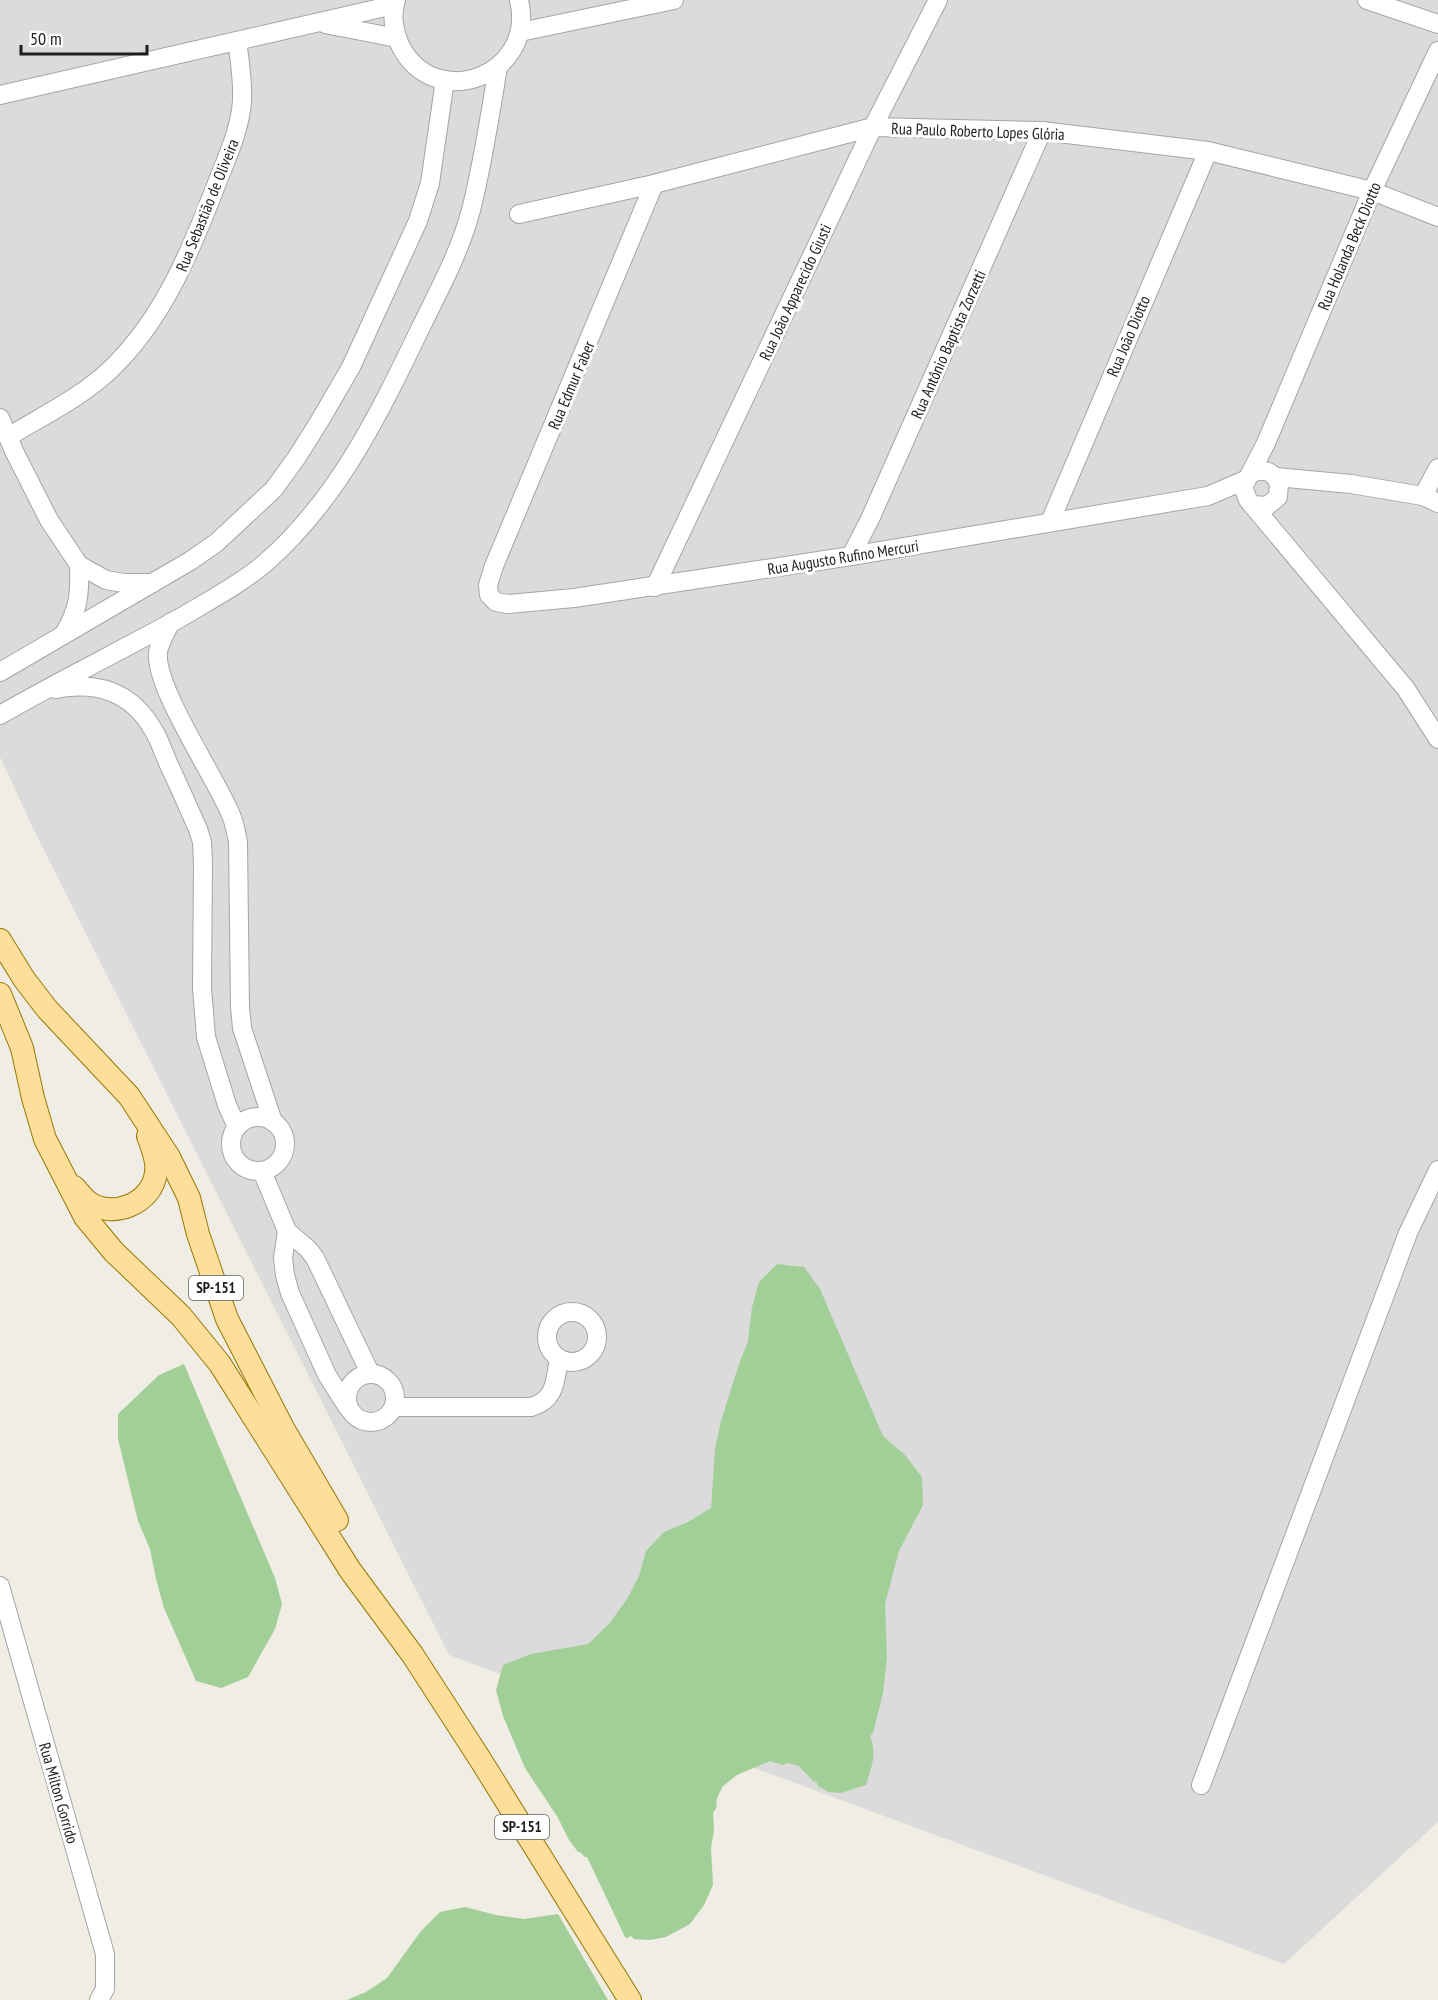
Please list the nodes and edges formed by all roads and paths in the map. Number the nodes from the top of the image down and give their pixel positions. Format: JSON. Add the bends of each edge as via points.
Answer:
{"nodes":[{"id":1,"x":519,"y":0,"type":"edge"},
{"id":2,"x":674,"y":0,"type":"edge"},
{"id":3,"x":938,"y":0,"type":"edge"},
{"id":4,"x":1367,"y":0,"type":"edge"},
{"id":5,"x":395,"y":3,"type":"edge"},
{"id":6,"x":317,"y":23,"type":"junction"},
{"id":7,"x":1438,"y":24,"type":"edge"},
{"id":8,"x":520,"y":32,"type":"junction"},
{"id":9,"x":397,"y":38,"type":"junction"},
{"id":10,"x":237,"y":41,"type":"junction"},
{"id":11,"x":1438,"y":51,"type":"edge"},
{"id":12,"x":498,"y":68,"type":"junction"},
{"id":13,"x":445,"y":80,"type":"junction"},
{"id":14,"x":0,"y":95,"type":"edge"},
{"id":15,"x":873,"y":127,"type":"junction"},
{"id":16,"x":1042,"y":131,"type":"junction"},
{"id":17,"x":1208,"y":151,"type":"junction"},
{"id":18,"x":654,"y":184,"type":"junction"},
{"id":19,"x":1372,"y":191,"type":"junction"},
{"id":20,"x":519,"y":214,"type":"dead end"},
{"id":21,"x":1438,"y":217,"type":"edge"},
{"id":22,"x":0,"y":418,"type":"edge"},
{"id":23,"x":8,"y":437,"type":"junction"},
{"id":24,"x":1266,"y":443,"type":"junction"},
{"id":25,"x":1438,"y":468,"type":"edge"},
{"id":26,"x":1248,"y":477,"type":"junction"},
{"id":27,"x":1275,"y":480,"type":"junction"},
{"id":28,"x":1208,"y":496,"type":"junction"},
{"id":29,"x":1430,"y":500,"type":"edge"},
{"id":30,"x":1256,"y":504,"type":"junction"},
{"id":31,"x":1050,"y":522,"type":"junction"},
{"id":32,"x":851,"y":556,"type":"junction"},
{"id":33,"x":79,"y":565,"type":"junction"},
{"id":34,"x":155,"y":583,"type":"junction"},
{"id":35,"x":488,"y":585,"type":"joint"},
{"id":36,"x":655,"y":586,"type":"junction"},
{"id":37,"x":171,"y":622,"type":"junction"},
{"id":38,"x":63,"y":636,"type":"junction"},
{"id":39,"x":0,"y":672,"type":"edge"},
{"id":40,"x":39,"y":693,"type":"junction"},
{"id":41,"x":0,"y":715,"type":"edge"},
{"id":42,"x":1438,"y":739,"type":"edge"},
{"id":43,"x":0,"y":940,"type":"edge"},
{"id":44,"x":0,"y":993,"type":"edge"},
{"id":45,"x":129,"y":1096,"type":"junction"},
{"id":46,"x":273,"y":1122,"type":"junction"},
{"id":47,"x":237,"y":1127,"type":"junction"},
{"id":48,"x":1438,"y":1170,"type":"edge"},
{"id":49,"x":262,"y":1171,"type":"junction"},
{"id":50,"x":63,"y":1175,"type":"junction"},
{"id":51,"x":287,"y":1231,"type":"junction"},
{"id":52,"x":559,"y":1358,"type":"dead end"},
{"id":53,"x":370,"y":1373,"type":"junction"},
{"id":54,"x":394,"y":1407,"type":"junction"},
{"id":55,"x":348,"y":1408,"type":"junction"},
{"id":56,"x":0,"y":1586,"type":"edge"},
{"id":57,"x":412,"y":1654,"type":"junction"},
{"id":58,"x":1201,"y":1785,"type":"dead end"},
{"id":59,"x":99,"y":2000,"type":"edge"},
{"id":60,"x":630,"y":2000,"type":"edge"}],
"edges":[{"from":1,"to":8,"type":"street"},
{"from":2,"to":8,"type":"street"},
{"from":3,"to":15,"type":"street","name":"Rua João Apparecido Giusti"},
{"from":4,"to":7,"type":"street"},
{"from":5,"to":6,"type":"street"},
{"from":5,"to":9,"type":"street","via":[[393,22]]},
{"from":6,"to":9,"type":"street"},
{"from":6,"to":10,"type":"street"},
{"from":8,"to":12,"type":"street","via":[[512,52]]},
{"from":9,"to":13,"type":"street","via":[[415,66]]},
{"from":10,"to":14,"type":"street"},
{"from":10,"to":23,"type":"street","name":"Rua Sebastião de Oliveira","via":[[242,77],[237,133],[190,252],[173,284],[130,350],[109,371]]},
{"from":11,"to":19,"type":"street","name":"Rua Holanda Beck Diotto"},
{"from":12,"to":13,"type":"street","via":[[482,77]]},
{"from":12,"to":37,"type":"street","via":[[482,161],[460,243],[357,452],[315,510],[264,563]]},
{"from":13,"to":34,"type":"street","via":[[430,183],[418,221],[351,367],[274,489],[216,543]]},
{"from":15,"to":16,"type":"street","name":"Rua Paulo Roberto Lopes Glória"},
{"from":15,"to":18,"type":"street","name":"Rua Paulo Roberto Lopes Glória"},
{"from":15,"to":36,"type":"street","name":"Rua João Apparecido Giusti"},
{"from":16,"to":17,"type":"street","name":"Rua Paulo Roberto Lopes Glória"},
{"from":16,"to":32,"type":"street","name":"Rua Antônio Baptista Zorzetti"},
{"from":17,"to":19,"type":"street","name":"Rua Paulo Roberto Lopes Glória"},
{"from":17,"to":31,"type":"street","name":"Rua João Diotto"},
{"from":18,"to":20,"type":"street","name":"Rua Paulo Roberto Lopes Glória"},
{"from":18,"to":35,"type":"street","name":"Rua Edmur Faber"},
{"from":19,"to":21,"type":"street","name":"Rua Paulo Roberto Lopes Glória"},
{"from":19,"to":24,"type":"street","name":"Rua Holanda Beck Diotto"},
{"from":22,"to":23,"type":"street"},
{"from":23,"to":33,"type":"street","via":[[49,520]]},
{"from":24,"to":26,"type":"street","name":"Rua Holanda Beck Diotto"},
{"from":24,"to":27,"type":"street"},
{"from":25,"to":29,"type":"street"},
{"from":26,"to":27,"type":"street","via":[[1263,470]]},
{"from":26,"to":28,"type":"street","name":"Rua Augusto Rufino Mercuri"},
{"from":26,"to":30,"type":"street","via":[[1244,494]]},
{"from":27,"to":29,"type":"street","via":[[1351,484]]},
{"from":27,"to":30,"type":"street","via":[[1278,497]]},
{"from":28,"to":30,"type":"street","name":"Rua Augusto Rufino Mercuri"},
{"from":28,"to":31,"type":"street","name":"Rua Augusto Rufino Mercuri"},
{"from":30,"to":42,"type":"street","via":[[1275,535],[1406,689]]},
{"from":31,"to":32,"type":"street","name":"Rua Augusto Rufino Mercuri"},
{"from":32,"to":36,"type":"street","name":"Rua Augusto Rufino Mercuri"},
{"from":33,"to":34,"type":"street","via":[[106,580]]},
{"from":33,"to":38,"type":"street","via":[[79,601]]},
{"from":34,"to":38,"type":"street"},
{"from":35,"to":36,"type":"street","name":"Rua Augusto Rufino Mercuri","via":[[489,595],[496,602],[508,604]]},
{"from":37,"to":40,"type":"street"},
{"from":37,"to":46,"type":"street","via":[[158,653],[160,673],[232,817],[238,842],[242,1028]]},
{"from":38,"to":39,"type":"street"},
{"from":40,"to":41,"type":"street"},
{"from":40,"to":47,"type":"street","via":[[95,686],[116,693],[134,706],[154,730],[202,842],[206,1037]]},
{"from":43,"to":45,"type":"main road","number":"SP-151","via":[[47,1009]]},
{"from":44,"to":50,"type":"main road","number":"SP-151","via":[[22,1048],[45,1139]]},
{"from":45,"to":50,"type":"main road","via":[[155,1156],[157,1172],[147,1193],[128,1207],[98,1207]]},
{"from":45,"to":57,"type":"main road","number":"SP-151","via":[[169,1157],[189,1198],[227,1319],[283,1428]]},
{"from":46,"to":47,"type":"street","via":[[250,1118]]},
{"from":46,"to":49,"type":"street","via":[[284,1136],[283,1155],[278,1163]]},
{"from":47,"to":49,"type":"street","via":[[231,1144],[237,1162],[244,1168]]},
{"from":48,"to":58,"type":"street","via":[[1408,1233]]},
{"from":49,"to":51,"type":"street"},
{"from":50,"to":57,"type":"main road","number":"SP-151","via":[[85,1217],[114,1252],[181,1316],[220,1364],[350,1570]]},
{"from":51,"to":53,"type":"street","via":[[315,1258]]},
{"from":51,"to":55,"type":"street","via":[[283,1258],[290,1293],[327,1375]]},
{"from":52,"to":54,"type":"street","via":[[549,1397],[531,1407]]},
{"from":53,"to":54,"type":"street","via":[[388,1379],[396,1397]]},
{"from":53,"to":55,"type":"street","via":[[353,1380],[346,1398]]},
{"from":54,"to":55,"type":"street","via":[[381,1420],[371,1422],[362,1421]]},
{"from":56,"to":59,"type":"street","name":"Rua Milton Gorrido","via":[[105,1954],[105,1989]]},
{"from":57,"to":60,"type":"main road","number":"SP-151"}]}
